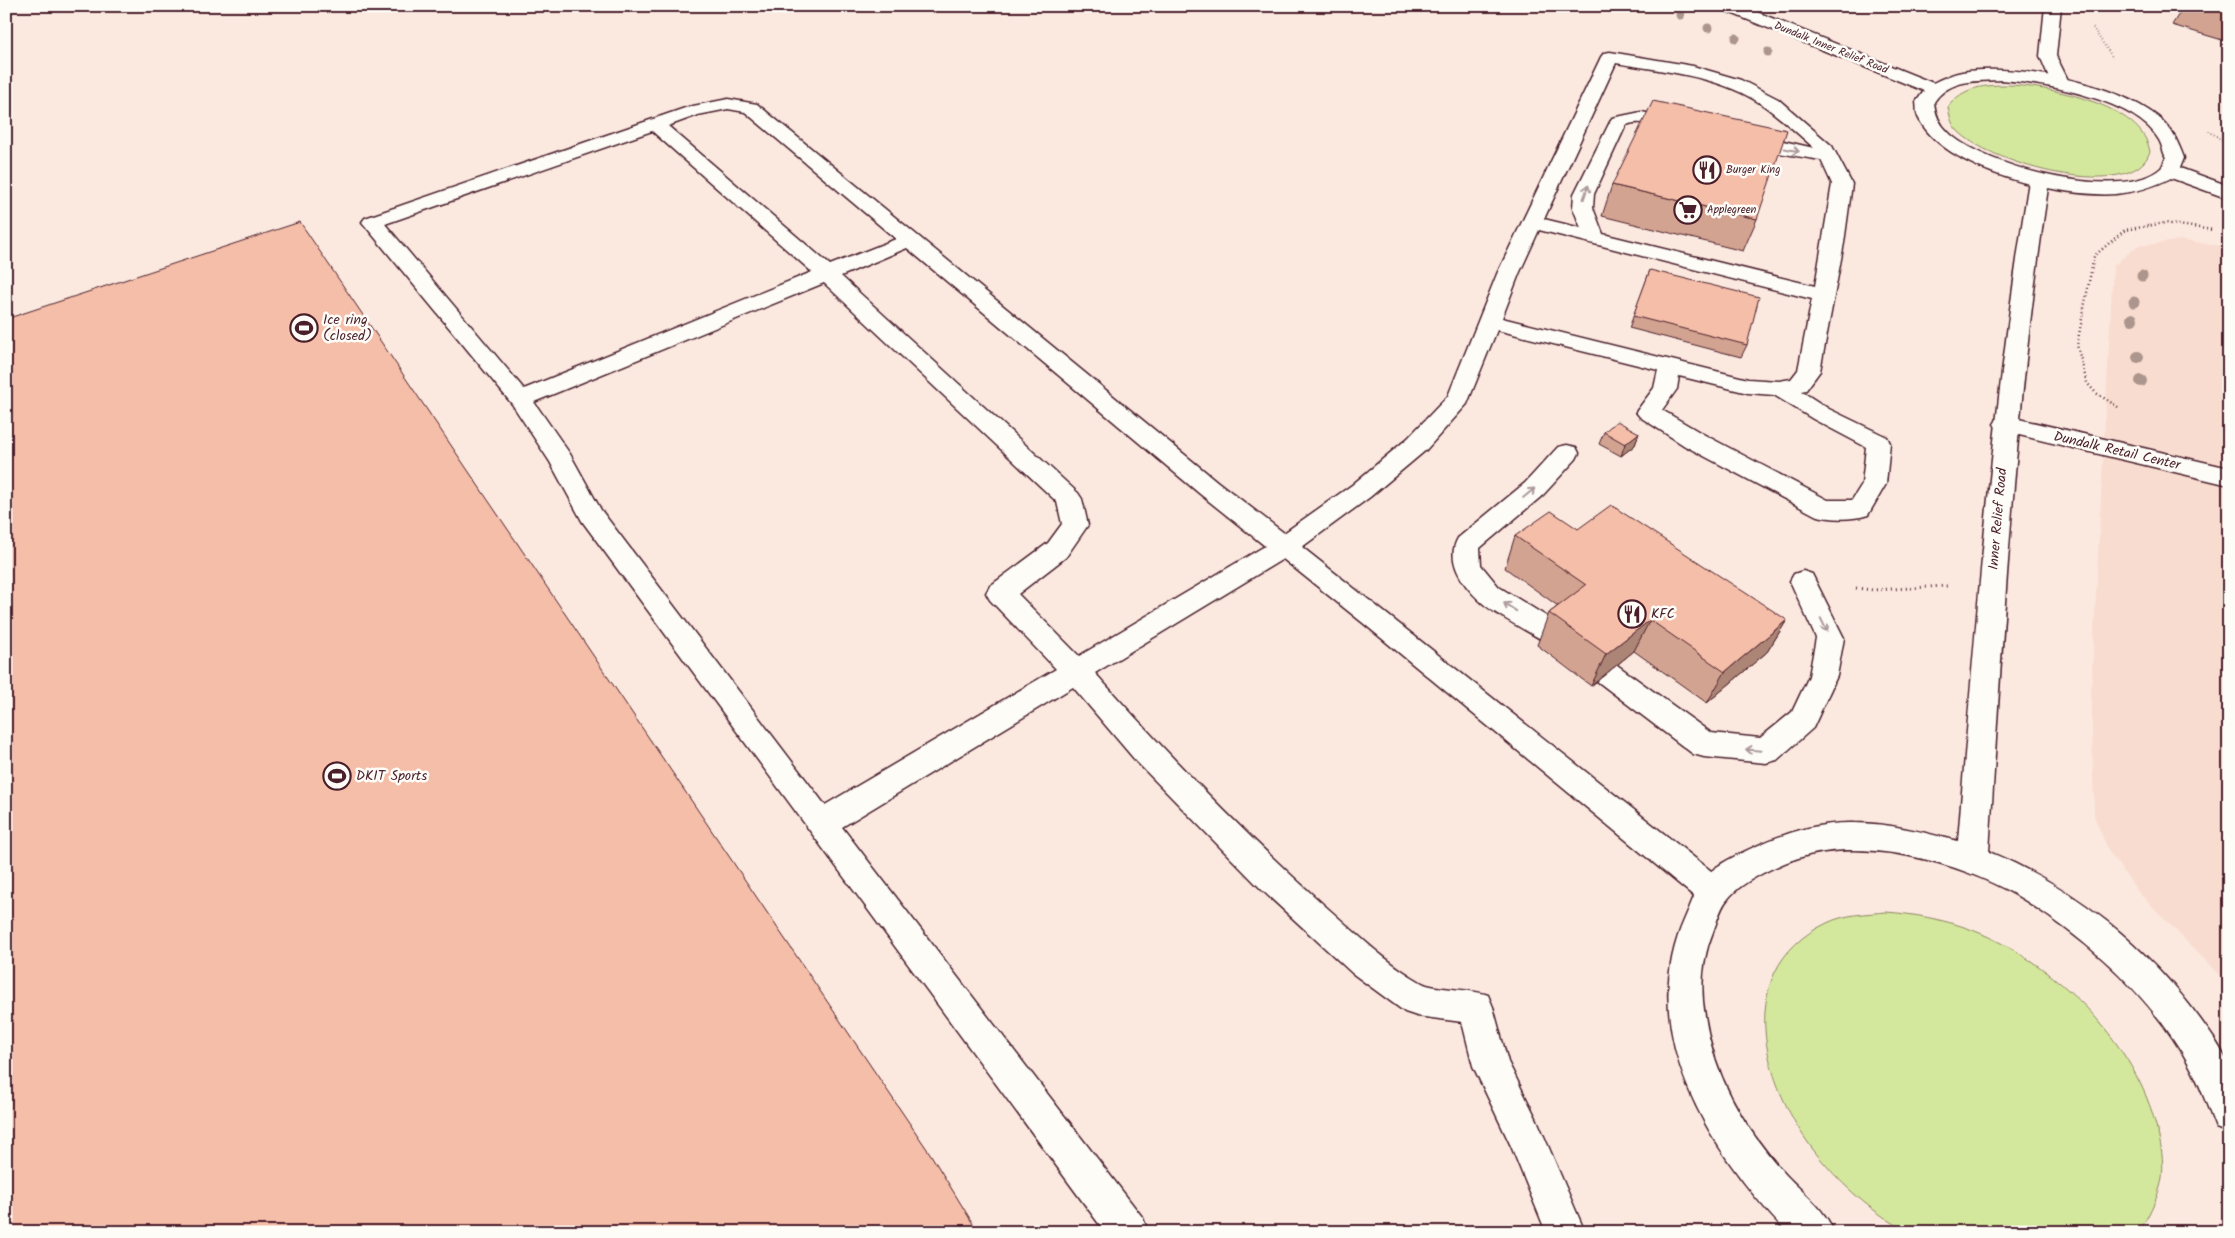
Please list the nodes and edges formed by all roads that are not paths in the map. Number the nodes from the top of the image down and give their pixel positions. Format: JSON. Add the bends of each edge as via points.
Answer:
{"nodes":[{"id":1,"x":1727,"y":6,"type":"edge"},
{"id":2,"x":2054,"y":6,"type":"edge"},
{"id":3,"x":2060,"y":82,"type":"junction"},
{"id":4,"x":1934,"y":89,"type":"junction"},
{"id":5,"x":1783,"y":113,"type":"junction"},
{"id":6,"x":656,"y":124,"type":"junction"},
{"id":7,"x":1703,"y":128,"type":"edge"},
{"id":8,"x":1828,"y":156,"type":"junction"},
{"id":9,"x":2169,"y":171,"type":"junction"},
{"id":10,"x":2038,"y":181,"type":"junction"},
{"id":11,"x":2229,"y":193,"type":"edge"},
{"id":12,"x":1532,"y":222,"type":"junction"},
{"id":13,"x":1595,"y":238,"type":"junction"},
{"id":14,"x":910,"y":240,"type":"junction"},
{"id":15,"x":827,"y":274,"type":"junction"},
{"id":16,"x":1824,"y":295,"type":"junction"},
{"id":17,"x":1489,"y":321,"type":"junction"},
{"id":18,"x":1670,"y":366,"type":"junction"},
{"id":19,"x":1779,"y":388,"type":"junction"},
{"id":20,"x":520,"y":399,"type":"junction"},
{"id":21,"x":2006,"y":424,"type":"junction"},
{"id":22,"x":1567,"y":454,"type":"dead end"},
{"id":23,"x":2229,"y":477,"type":"edge"},
{"id":24,"x":1283,"y":547,"type":"junction"},
{"id":25,"x":1803,"y":581,"type":"road end"},
{"id":26,"x":1552,"y":634,"type":"edge"},
{"id":27,"x":1076,"y":671,"type":"junction"},
{"id":28,"x":1607,"y":673,"type":"edge"},
{"id":29,"x":821,"y":824,"type":"junction"},
{"id":30,"x":1972,"y":860,"type":"junction"},
{"id":31,"x":1713,"y":892,"type":"junction"},
{"id":32,"x":2229,"y":1115,"type":"edge"},
{"id":33,"x":1129,"y":1232,"type":"edge"},
{"id":34,"x":1566,"y":1232,"type":"edge"},
{"id":35,"x":1814,"y":1232,"type":"edge"}],
"edges":[{"from":1,"to":4,"type":"street","name":"Dundalk Inner Relief Road"},
{"from":2,"to":3,"type":"street","via":[[2048,56]]},
{"from":3,"to":4,"type":"street","via":[[1989,75],[1963,78]]},
{"from":3,"to":9,"type":"street","via":[[2111,99],[2156,125],[2174,150],[2175,158]]},
{"from":4,"to":10,"type":"street","via":[[1925,102],[1927,117],[1945,139],[1974,158]]},
{"from":5,"to":8,"type":"street","via":[[1822,146]]},
{"from":5,"to":8,"type":"street","one_way":true,"via":[[1747,132],[1728,133],[1764,144]]},
{"from":5,"to":12,"type":"street","via":[[1772,103],[1727,81],[1693,71],[1610,57]]},
{"from":6,"to":14,"type":"street","via":[[728,104],[751,108]]},
{"from":6,"to":15,"type":"street"},
{"from":6,"to":20,"type":"street","via":[[372,222]]},
{"from":13,"to":7,"type":"street","one_way":true,"via":[[1583,208],[1584,194],[1618,122],[1627,117],[1642,117]]},
{"from":8,"to":16,"type":"street","via":[[1842,184]]},
{"from":9,"to":10,"type":"street","via":[[2148,183],[2118,188],[2079,188]]},
{"from":9,"to":11,"type":"street"},
{"from":10,"to":21,"type":"street","name":"Inner Relief Road","via":[[2025,258]]},
{"from":12,"to":13,"type":"street"},
{"from":12,"to":17,"type":"street"},
{"from":13,"to":16,"type":"street"},
{"from":14,"to":15,"type":"street"},
{"from":14,"to":24,"type":"street"},
{"from":15,"to":20,"type":"street"},
{"from":15,"to":27,"type":"street","via":[[1069,500],[1075,525],[1057,550],[1000,593]]},
{"from":16,"to":19,"type":"street","via":[[1809,371],[1798,384]]},
{"from":17,"to":18,"type":"street"},
{"from":17,"to":24,"type":"street","via":[[1459,399],[1410,450],[1361,491]]},
{"from":18,"to":19,"type":"street","via":[[1748,386]]},
{"from":18,"to":19,"type":"street","via":[[1665,390],[1648,412],[1824,509],[1859,509],[1874,484],[1878,443]]},
{"from":20,"to":29,"type":"street","via":[[561,460],[591,515]]},
{"from":21,"to":23,"type":"street","name":"Dundalk Retail Center"},
{"from":21,"to":30,"type":"street","name":"Inner Relief Road"},
{"from":26,"to":22,"type":"street","one_way":true,"via":[[1489,594],[1468,567],[1467,545],[1534,489]]},
{"from":24,"to":27,"type":"street"},
{"from":24,"to":31,"type":"street","via":[[1374,616]]},
{"from":25,"to":28,"type":"street","one_way":true,"via":[[1830,638],[1823,676],[1803,720],[1766,751],[1704,745]]},
{"from":27,"to":29,"type":"street"},
{"from":27,"to":34,"type":"street","via":[[1146,751],[1273,880],[1364,962],[1417,1000],[1476,1007],[1491,1066]]},
{"from":29,"to":33,"type":"street"},
{"from":30,"to":31,"type":"street","via":[[1901,840],[1856,836],[1811,840],[1772,852],[1735,874]]},
{"from":30,"to":32,"type":"street","via":[[2036,890],[2068,911],[2133,965],[2164,998],[2195,1041],[2221,1091]]},
{"from":31,"to":35,"type":"street","via":[[1695,934],[1686,970],[1686,1006],[1696,1058],[1738,1145],[1772,1188]]}]}
